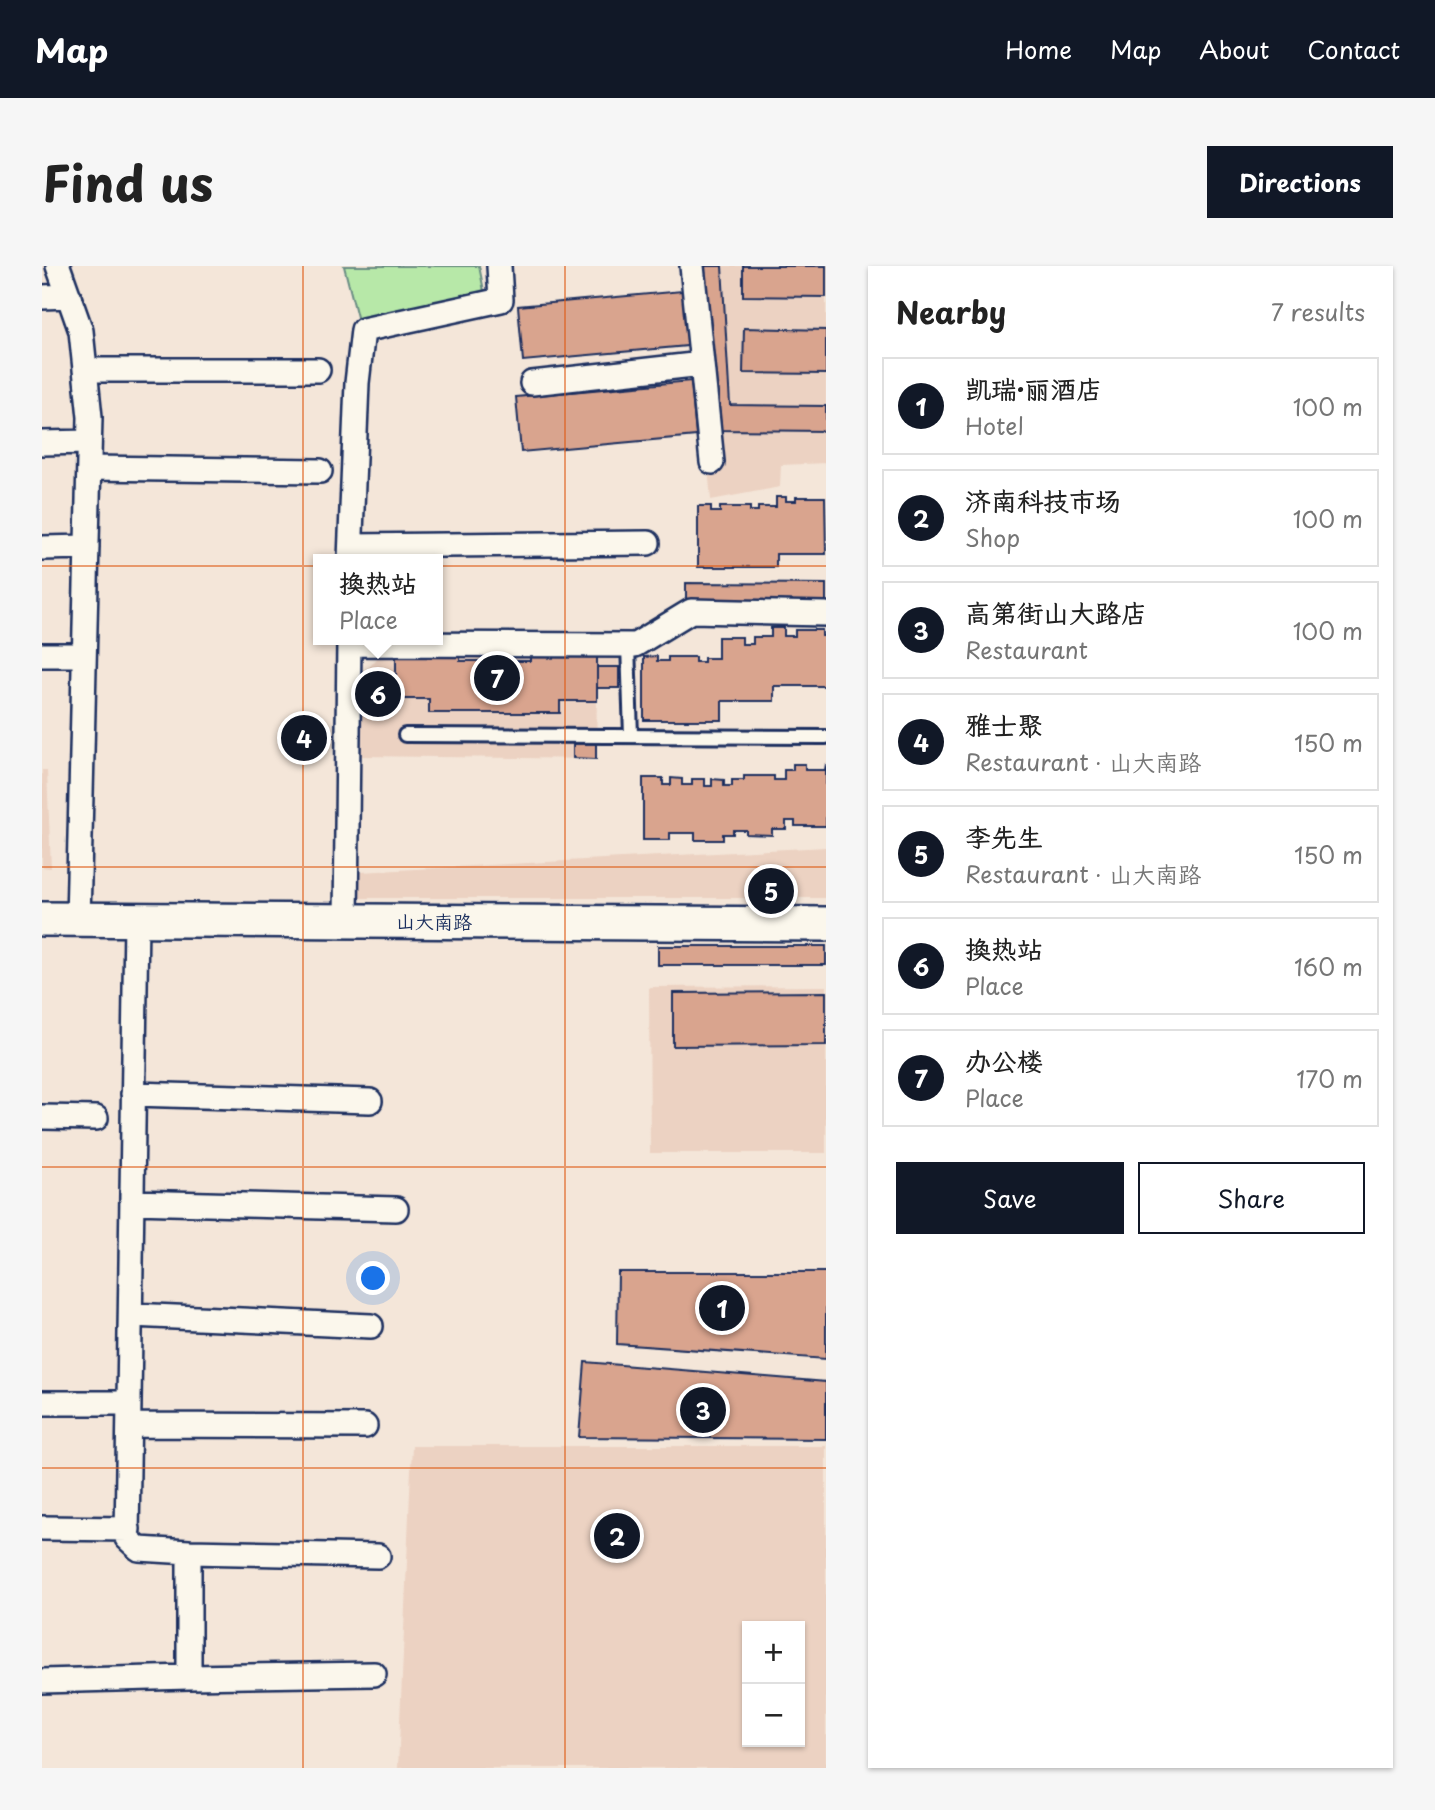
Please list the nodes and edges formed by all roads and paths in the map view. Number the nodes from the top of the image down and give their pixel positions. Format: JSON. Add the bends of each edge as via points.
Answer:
{"nodes":[{"id":1,"x":58,"y":266,"type":"edge"},
{"id":2,"x":499,"y":266,"type":"edge"},
{"id":3,"x":692,"y":266,"type":"edge"},
{"id":4,"x":69,"y":296,"type":"junction"},
{"id":5,"x":42,"y":297,"type":"edge"},
{"id":6,"x":702,"y":364,"type":"junction"},
{"id":7,"x":85,"y":370,"type":"junction"},
{"id":8,"x":318,"y":370,"type":"dead end"},
{"id":9,"x":532,"y":383,"type":"dead end"},
{"id":10,"x":89,"y":442,"type":"junction"},
{"id":11,"x":42,"y":443,"type":"edge"},
{"id":12,"x":712,"y":461,"type":"dead end"},
{"id":13,"x":89,"y":468,"type":"junction"},
{"id":14,"x":320,"y":471,"type":"dead end"},
{"id":15,"x":648,"y":544,"type":"dead end"},
{"id":16,"x":87,"y":547,"type":"junction"},
{"id":17,"x":42,"y":548,"type":"edge"},
{"id":18,"x":350,"y":553,"type":"edge"},
{"id":19,"x":826,"y":614,"type":"edge"},
{"id":20,"x":443,"y":643,"type":"edge"},
{"id":21,"x":349,"y":645,"type":"edge"},
{"id":22,"x":628,"y":645,"type":"junction"},
{"id":23,"x":84,"y":654,"type":"junction"},
{"id":24,"x":42,"y":655,"type":"edge"},
{"id":25,"x":405,"y":735,"type":"dead end"},
{"id":26,"x":631,"y":736,"type":"junction"},
{"id":27,"x":826,"y":737,"type":"edge"},
{"id":28,"x":42,"y":919,"type":"edge"},
{"id":29,"x":78,"y":920,"type":"junction"},
{"id":30,"x":136,"y":920,"type":"junction"},
{"id":31,"x":346,"y":921,"type":"junction"},
{"id":32,"x":826,"y":924,"type":"edge"},
{"id":33,"x":134,"y":1094,"type":"junction"},
{"id":34,"x":370,"y":1101,"type":"dead end"},
{"id":35,"x":42,"y":1117,"type":"edge"},
{"id":36,"x":96,"y":1118,"type":"dead end"},
{"id":37,"x":132,"y":1202,"type":"junction"},
{"id":38,"x":396,"y":1209,"type":"dead end"},
{"id":39,"x":131,"y":1315,"type":"junction"},
{"id":40,"x":371,"y":1326,"type":"dead end"},
{"id":41,"x":42,"y":1403,"type":"edge"},
{"id":42,"x":129,"y":1414,"type":"junction"},
{"id":43,"x":365,"y":1426,"type":"dead end"},
{"id":44,"x":42,"y":1528,"type":"edge"},
{"id":45,"x":128,"y":1529,"type":"junction"},
{"id":46,"x":189,"y":1552,"type":"junction"},
{"id":47,"x":378,"y":1556,"type":"dead end"},
{"id":48,"x":374,"y":1674,"type":"dead end"},
{"id":49,"x":189,"y":1677,"type":"junction"},
{"id":50,"x":42,"y":1681,"type":"edge"}],
"edges":[{"from":1,"to":4,"type":"street"},
{"from":2,"to":18,"type":"street","via":[[501,300],[363,330]]},
{"from":3,"to":6,"type":"street"},
{"from":4,"to":5,"type":"street"},
{"from":4,"to":7,"type":"street"},
{"from":6,"to":9,"type":"street"},
{"from":6,"to":12,"type":"street"},
{"from":7,"to":8,"type":"street"},
{"from":7,"to":10,"type":"street"},
{"from":10,"to":11,"type":"street"},
{"from":10,"to":13,"type":"street"},
{"from":13,"to":14,"type":"street"},
{"from":13,"to":16,"type":"street"},
{"from":15,"to":18,"type":"street"},
{"from":16,"to":17,"type":"street"},
{"from":16,"to":23,"type":"street"},
{"from":19,"to":22,"type":"street","via":[[691,611]]},
{"from":20,"to":22,"type":"street"},
{"from":21,"to":31,"type":"street"},
{"from":22,"to":26,"type":"lane"},
{"from":23,"to":24,"type":"street"},
{"from":23,"to":29,"type":"street"},
{"from":25,"to":26,"type":"lane"},
{"from":26,"to":27,"type":"lane"},
{"from":28,"to":29,"type":"main road","name":"山大南路"},
{"from":29,"to":30,"type":"main road","name":"山大南路"},
{"from":30,"to":31,"type":"main road","name":"山大南路"},
{"from":30,"to":33,"type":"street"},
{"from":31,"to":32,"type":"main road","name":"山大南路"},
{"from":33,"to":34,"type":"street"},
{"from":33,"to":37,"type":"street"},
{"from":35,"to":36,"type":"street"},
{"from":37,"to":38,"type":"street"},
{"from":37,"to":39,"type":"street"},
{"from":39,"to":40,"type":"street"},
{"from":39,"to":42,"type":"street"},
{"from":41,"to":42,"type":"street"},
{"from":42,"to":43,"type":"street"},
{"from":42,"to":45,"type":"street"},
{"from":44,"to":45,"type":"street"},
{"from":45,"to":46,"type":"street","via":[[127,1538],[139,1549]]},
{"from":46,"to":47,"type":"street"},
{"from":46,"to":49,"type":"street"},
{"from":48,"to":49,"type":"street"},
{"from":49,"to":50,"type":"street"}]}
